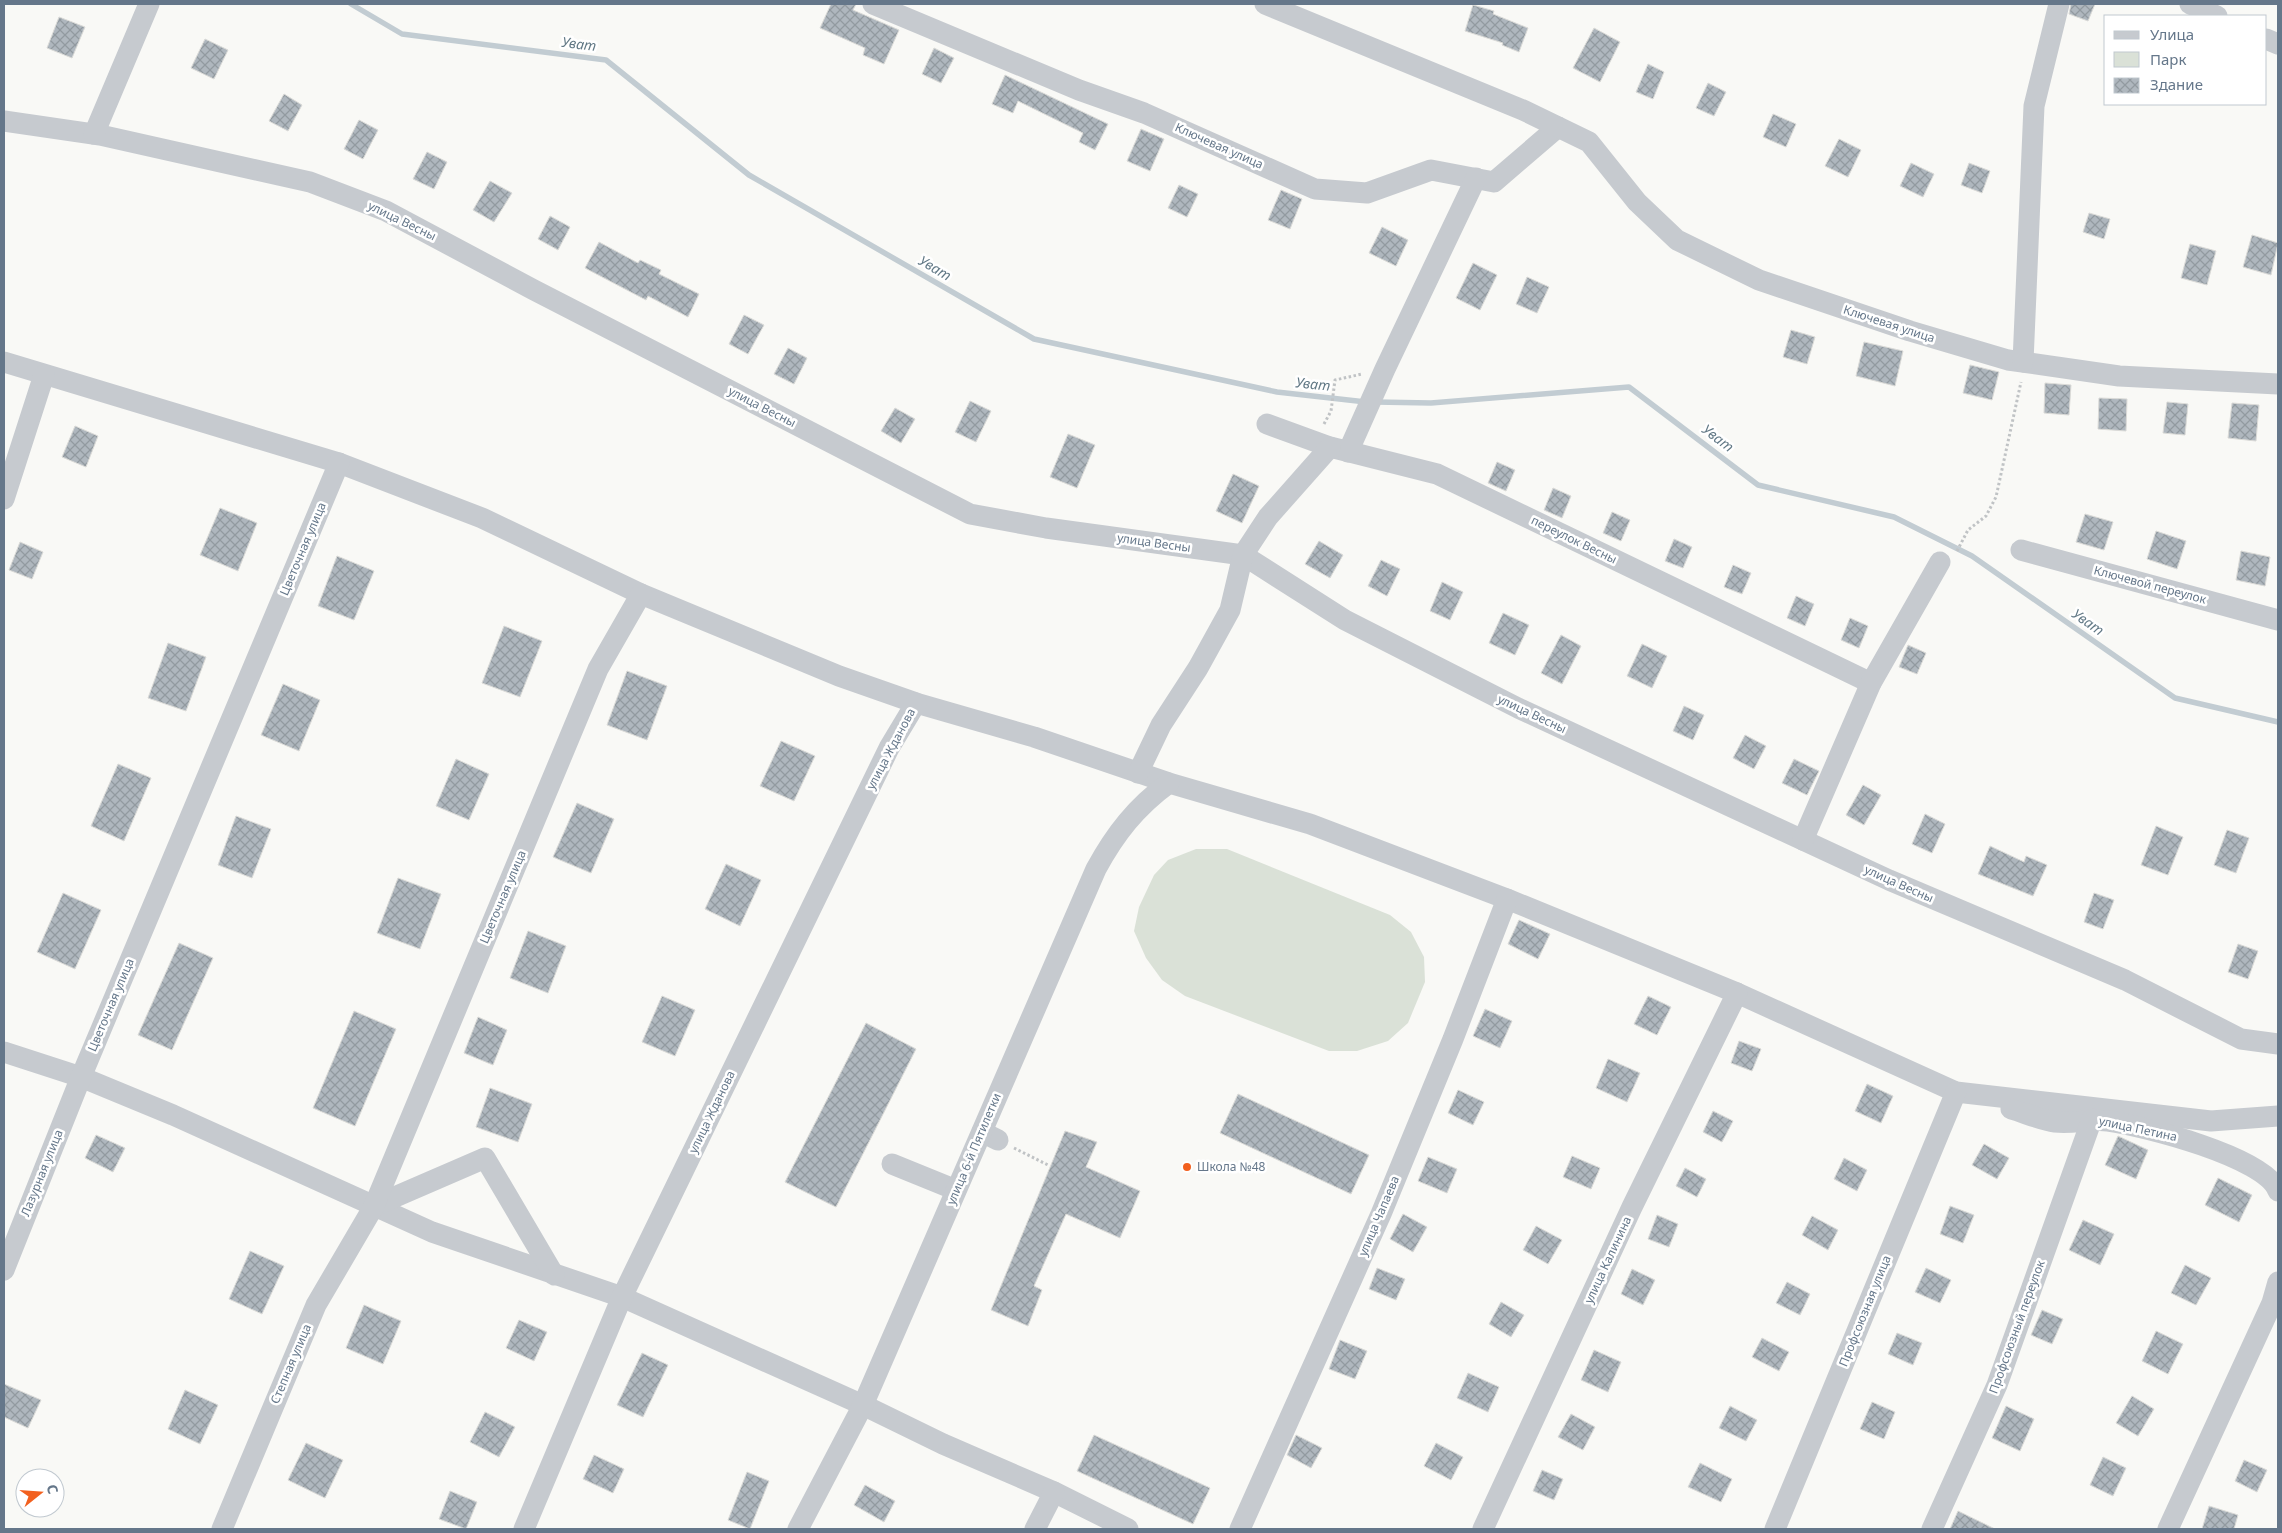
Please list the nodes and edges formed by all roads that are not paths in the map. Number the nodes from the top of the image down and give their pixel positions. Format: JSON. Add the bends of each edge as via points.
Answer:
{"nodes":[{"id":1,"x":149,"y":4,"type":"edge"},
{"id":2,"x":873,"y":4,"type":"edge"},
{"id":3,"x":1265,"y":4,"type":"edge"},
{"id":4,"x":2059,"y":4,"type":"edge"},
{"id":5,"x":2190,"y":4,"type":"edge"},
{"id":6,"x":2215,"y":15,"type":"edge"},
{"id":7,"x":4,"y":120,"type":"edge"},
{"id":8,"x":1558,"y":127,"type":"junction"},
{"id":9,"x":94,"y":134,"type":"junction"},
{"id":10,"x":1476,"y":178,"type":"junction"},
{"id":11,"x":4,"y":362,"type":"edge"},
{"id":12,"x":2023,"y":362,"type":"junction"},
{"id":13,"x":44,"y":375,"type":"junction"},
{"id":14,"x":2278,"y":384,"type":"edge"},
{"id":15,"x":1267,"y":424,"type":"dead end"},
{"id":16,"x":1339,"y":449,"type":"junction"},
{"id":17,"x":339,"y":463,"type":"junction"},
{"id":18,"x":4,"y":499,"type":"edge"},
{"id":19,"x":2021,"y":550,"type":"dead end"},
{"id":20,"x":1243,"y":555,"type":"junction"},
{"id":21,"x":1948,"y":558,"type":"road end"},
{"id":22,"x":642,"y":594,"type":"junction"},
{"id":23,"x":2278,"y":620,"type":"edge"},
{"id":24,"x":1871,"y":683,"type":"junction"},
{"id":25,"x":916,"y":703,"type":"junction"},
{"id":26,"x":1138,"y":773,"type":"junction"},
{"id":27,"x":1169,"y":783,"type":"junction"},
{"id":28,"x":1803,"y":840,"type":"junction"},
{"id":29,"x":1506,"y":898,"type":"junction"},
{"id":30,"x":1738,"y":993,"type":"junction"},
{"id":31,"x":2278,"y":1044,"type":"edge"},
{"id":32,"x":4,"y":1052,"type":"edge"},
{"id":33,"x":81,"y":1077,"type":"junction"},
{"id":34,"x":1956,"y":1092,"type":"junction"},
{"id":35,"x":2278,"y":1116,"type":"edge"},
{"id":36,"x":2092,"y":1120,"type":"junction"},
{"id":37,"x":892,"y":1164,"type":"dead end"},
{"id":38,"x":956,"y":1190,"type":"junction"},
{"id":39,"x":2278,"y":1191,"type":"edge"},
{"id":40,"x":374,"y":1206,"type":"junction"},
{"id":41,"x":4,"y":1270,"type":"edge"},
{"id":42,"x":554,"y":1275,"type":"junction"},
{"id":43,"x":2278,"y":1282,"type":"edge"},
{"id":44,"x":622,"y":1297,"type":"junction"},
{"id":45,"x":863,"y":1405,"type":"junction"},
{"id":46,"x":1054,"y":1492,"type":"junction"},
{"id":47,"x":222,"y":1529,"type":"edge"},
{"id":48,"x":524,"y":1529,"type":"edge"},
{"id":49,"x":798,"y":1529,"type":"edge"},
{"id":50,"x":1035,"y":1529,"type":"edge"},
{"id":51,"x":1128,"y":1529,"type":"edge"},
{"id":52,"x":1240,"y":1529,"type":"edge"},
{"id":53,"x":1483,"y":1529,"type":"edge"},
{"id":54,"x":1775,"y":1529,"type":"edge"},
{"id":55,"x":1932,"y":1529,"type":"edge"},
{"id":56,"x":2168,"y":1529,"type":"edge"}],
"edges":[{"from":1,"to":9,"type":"street"},
{"from":2,"to":10,"type":"street","name":"Ключевая улица","via":[[1079,90],[1144,113],[1315,189],[1367,193],[1431,170]]},
{"from":3,"to":8,"type":"street","name":"Ключевая улица"},
{"from":4,"to":12,"type":"street","via":[[2034,106]]},
{"from":5,"to":6,"type":"street"},
{"from":7,"to":9,"type":"street","name":"улица Весны"},
{"from":8,"to":10,"type":"street","name":"Ключевая улица","via":[[1494,182]]},
{"from":8,"to":12,"type":"street","name":"Ключевая улица","via":[[1589,142],[1637,202],[1677,240],[1759,280],[1910,331]]},
{"from":9,"to":20,"type":"street","name":"улица Весны","via":[[310,182],[386,211],[970,514],[1046,528]]},
{"from":10,"to":16,"type":"street","via":[[1385,369]]},
{"from":11,"to":13,"type":"street"},
{"from":12,"to":14,"type":"street","name":"Ключевая улица","via":[[2119,376]]},
{"from":13,"to":17,"type":"street"},
{"from":13,"to":18,"type":"street"},
{"from":15,"to":16,"type":"street","name":"переулок Весны"},
{"from":16,"to":20,"type":"street","via":[[1268,517]]},
{"from":16,"to":24,"type":"street","name":"переулок Весны","via":[[1437,474]]},
{"from":17,"to":22,"type":"street","via":[[482,518]]},
{"from":17,"to":33,"type":"street","name":"Цветочная улица"},
{"from":19,"to":23,"type":"street","name":"Ключевой переулок"},
{"from":20,"to":26,"type":"street","via":[[1230,610],[1161,725]]},
{"from":20,"to":28,"type":"street","name":"улица Весны","via":[[1345,620],[1509,704]]},
{"from":21,"to":24,"type":"street"},
{"from":22,"to":25,"type":"street","via":[[839,676]]},
{"from":22,"to":40,"type":"street","name":"Цветочная улица","via":[[598,670]]},
{"from":24,"to":28,"type":"street"},
{"from":25,"to":26,"type":"street","via":[[1034,737]]},
{"from":25,"to":44,"type":"street","name":"улица Жданова","via":[[889,748]]},
{"from":26,"to":27,"type":"street"},
{"from":27,"to":29,"type":"street","via":[[1310,824]]},
{"from":27,"to":38,"type":"street","name":"улица 6-й Пятилетки","via":[[1133,813],[1112,840],[1096,869],[990,1136]]},
{"from":28,"to":31,"type":"street","name":"улица Весны","via":[[2125,980],[2241,1039]]},
{"from":29,"to":30,"type":"street"},
{"from":29,"to":52,"type":"street","name":"улица Чапаева","via":[[1382,1214]]},
{"from":30,"to":34,"type":"street"},
{"from":30,"to":53,"type":"street","name":"улица Калинина","via":[[1632,1208]]},
{"from":32,"to":33,"type":"street"},
{"from":33,"to":40,"type":"street"},
{"from":33,"to":41,"type":"street","name":"Лазурная улица"},
{"from":34,"to":35,"type":"street","via":[[2211,1121]]},
{"from":34,"to":36,"type":"street","name":"улица Петина","via":[[2055,1122]]},
{"from":34,"to":54,"type":"street","name":"Профсоюзная улица"},
{"from":36,"to":39,"type":"street","name":"улица Петина","via":[[2203,1144],[2255,1167],[2276,1185]]},
{"from":36,"to":55,"type":"street","name":"Профсоюзный переулок","via":[[1997,1385]]},
{"from":37,"to":38,"type":"street"},
{"from":38,"to":45,"type":"street","name":"улица 6-й Пятилетки"},
{"from":40,"to":42,"type":"street","via":[[432,1232]]},
{"from":40,"to":42,"type":"street","via":[[484,1158]]},
{"from":40,"to":47,"type":"street","name":"Степная улица","via":[[316,1305]]},
{"from":42,"to":44,"type":"street"},
{"from":43,"to":56,"type":"street","via":[[2272,1302]]},
{"from":44,"to":45,"type":"street"},
{"from":44,"to":48,"type":"street","name":"улица Жданова"},
{"from":45,"to":46,"type":"street"},
{"from":45,"to":49,"type":"street","name":"улица 6-й Пятилетки"},
{"from":46,"to":50,"type":"street"},
{"from":46,"to":51,"type":"street"}]}
